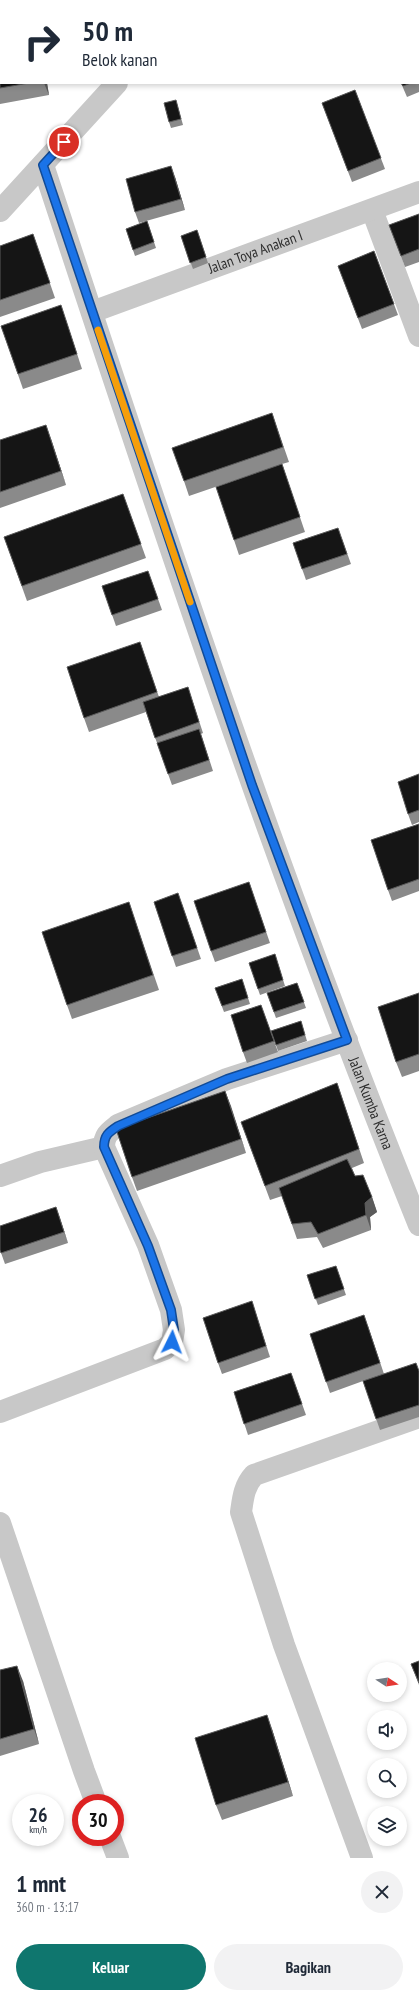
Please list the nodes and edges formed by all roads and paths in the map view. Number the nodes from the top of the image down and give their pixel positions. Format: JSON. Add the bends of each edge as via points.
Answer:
{"nodes":[{"id":1,"x":117,"y":84,"type":"edge"},
{"id":2,"x":43,"y":165,"type":"junction"},
{"id":3,"x":419,"y":192,"type":"edge"},
{"id":4,"x":372,"y":210,"type":"junction"},
{"id":5,"x":0,"y":211,"type":"edge"},
{"id":6,"x":92,"y":312,"type":"junction"},
{"id":7,"x":419,"y":336,"type":"edge"},
{"id":8,"x":347,"y":1040,"type":"junction"},
{"id":9,"x":104,"y":1147,"type":"junction"},
{"id":10,"x":0,"y":1176,"type":"edge"},
{"id":11,"x":419,"y":1225,"type":"edge"},
{"id":12,"x":0,"y":1412,"type":"edge"},
{"id":13,"x":419,"y":1417,"type":"edge"},
{"id":14,"x":0,"y":1523,"type":"edge"},
{"id":15,"x":93,"y":1794,"type":"edge"},
{"id":16,"x":113,"y":1846,"type":"edge"},
{"id":17,"x":118,"y":1858,"type":"edge"},
{"id":18,"x":362,"y":1858,"type":"edge"}],
"edges":[{"from":1,"to":2,"type":"street"},
{"from":2,"to":5,"type":"street"},
{"from":2,"to":6,"type":"street","name":"Jalan Kumba Karna"},
{"from":3,"to":4,"type":"street","name":"Jalan Toya Anakan I"},
{"from":4,"to":6,"type":"street","name":"Jalan Toya Anakan I"},
{"from":4,"to":7,"type":"street"},
{"from":6,"to":8,"type":"street","name":"Jalan Kumba Karna","via":[[252,785]]},
{"from":8,"to":9,"type":"street","via":[[227,1079],[118,1126],[104,1138]]},
{"from":8,"to":11,"type":"street","name":"Jalan Kumba Karna"},
{"from":9,"to":10,"type":"street","via":[[40,1162]]},
{"from":9,"to":12,"type":"street","via":[[148,1246],[171,1310],[174,1330],[172,1342],[165,1349]]},
{"from":13,"to":18,"type":"street","via":[[254,1475],[244,1491],[241,1512],[284,1645]]},
{"from":14,"to":15,"type":"street"},
{"from":16,"to":17,"type":"street"}]}
